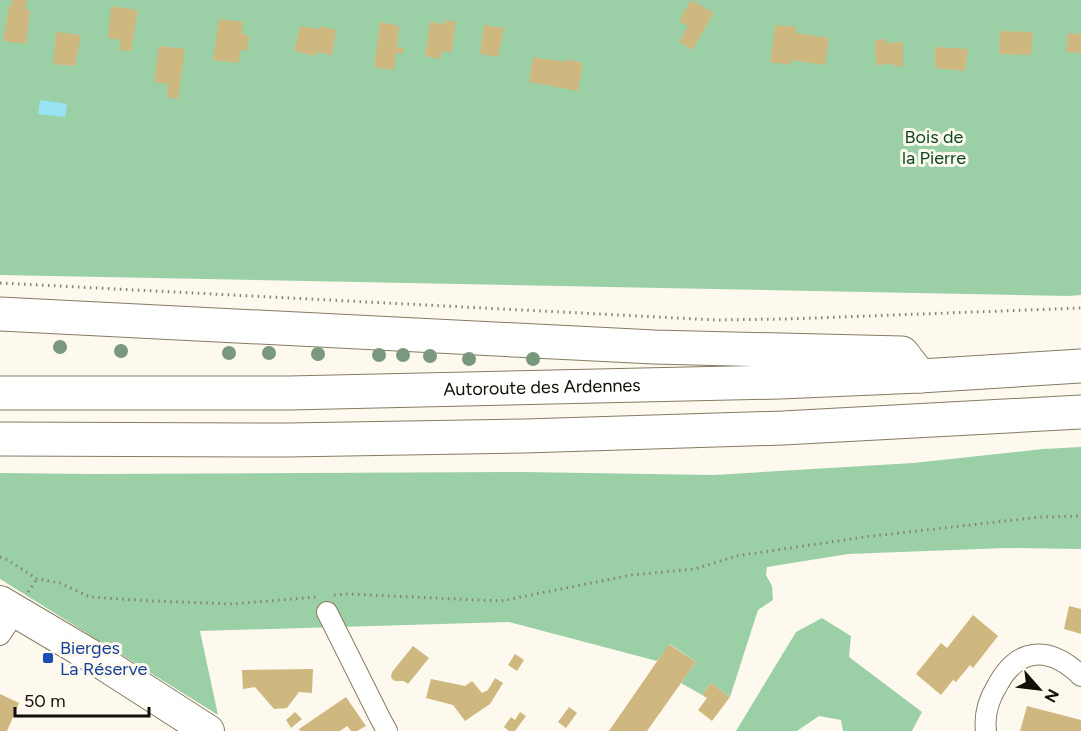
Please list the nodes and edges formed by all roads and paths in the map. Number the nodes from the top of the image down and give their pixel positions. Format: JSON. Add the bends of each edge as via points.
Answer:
{"nodes":[{"id":1,"x":0,"y":283,"type":"edge"},
{"id":2,"x":1081,"y":309,"type":"edge"},
{"id":3,"x":0,"y":314,"type":"edge"},
{"id":4,"x":1081,"y":366,"type":"edge"},
{"id":5,"x":920,"y":376,"type":"junction"},
{"id":6,"x":0,"y":393,"type":"edge"},
{"id":7,"x":1081,"y":412,"type":"edge"},
{"id":8,"x":0,"y":439,"type":"edge"},
{"id":9,"x":1081,"y":516,"type":"edge"},
{"id":10,"x":0,"y":557,"type":"edge"},
{"id":11,"x":327,"y":612,"type":"dead end"},
{"id":12,"x":5,"y":616,"type":"edge"},
{"id":13,"x":1081,"y":676,"type":"edge"},
{"id":14,"x":208,"y":731,"type":"edge"},
{"id":15,"x":387,"y":731,"type":"edge"},
{"id":16,"x":986,"y":731,"type":"edge"}],
"edges":[{"from":1,"to":2,"type":"path","via":[[716,320]]},
{"from":3,"to":5,"type":"highway","via":[[654,346],[902,352]]},
{"from":4,"to":5,"type":"highway","name":"Autoroute des Ardennes"},
{"from":5,"to":6,"type":"highway","name":"Autoroute des Ardennes","via":[[301,393]]},
{"from":7,"to":8,"type":"highway","via":[[783,428],[525,436]]},
{"from":9,"to":10,"type":"path","via":[[864,537],[736,556],[695,569],[631,575],[501,601],[347,594],[233,604],[90,597],[60,583],[38,579]]},
{"from":11,"to":15,"type":"street"},
{"from":12,"to":14,"type":"main road","via":[[93,657]]},
{"from":13,"to":16,"type":"street","via":[[1060,659],[1048,655],[1021,658],[1004,674],[992,694]]}]}
